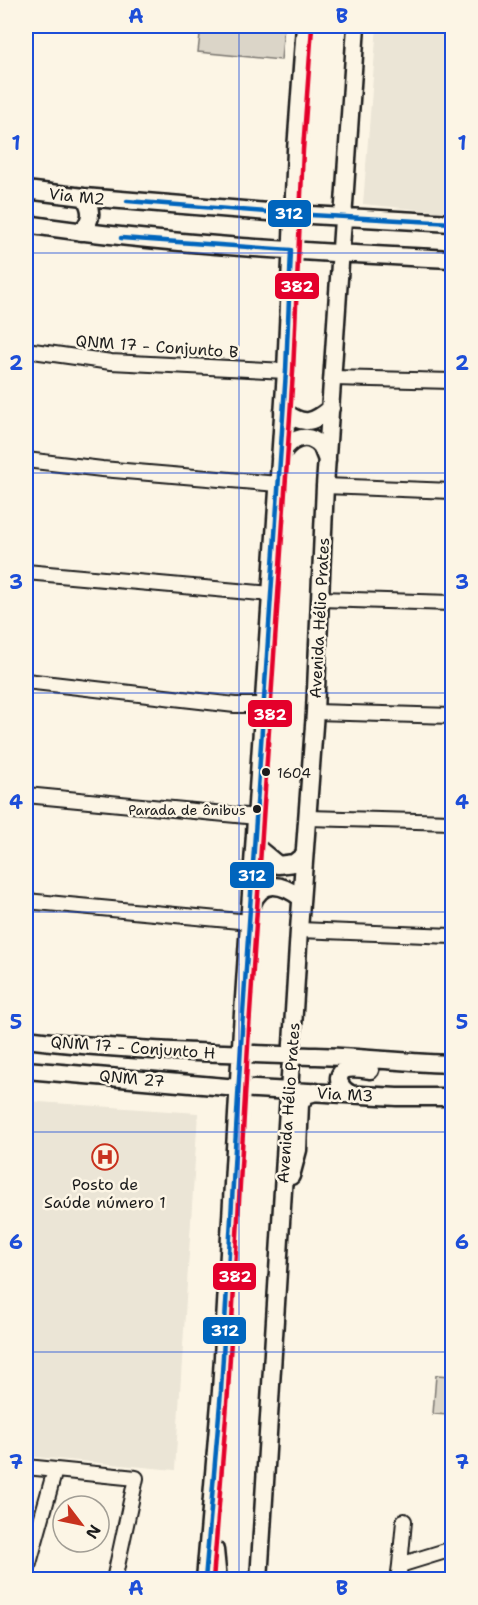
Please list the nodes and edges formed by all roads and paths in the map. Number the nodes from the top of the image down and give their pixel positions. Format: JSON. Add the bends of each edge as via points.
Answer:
{"nodes":[{"id":1,"x":304,"y":26,"type":"edge"},
{"id":2,"x":357,"y":26,"type":"edge"},
{"id":3,"x":26,"y":190,"type":"edge"},
{"id":4,"x":84,"y":198,"type":"junction"},
{"id":5,"x":293,"y":214,"type":"junction"},
{"id":6,"x":344,"y":216,"type":"junction"},
{"id":7,"x":453,"y":223,"type":"edge"},
{"id":8,"x":26,"y":224,"type":"edge"},
{"id":9,"x":81,"y":232,"type":"junction"},
{"id":10,"x":291,"y":250,"type":"junction"},
{"id":11,"x":341,"y":253,"type":"junction"},
{"id":12,"x":453,"y":259,"type":"edge"},
{"id":13,"x":26,"y":350,"type":"edge"},
{"id":14,"x":286,"y":372,"type":"junction"},
{"id":15,"x":333,"y":378,"type":"junction"},
{"id":16,"x":453,"y":381,"type":"edge"},
{"id":17,"x":331,"y":408,"type":"junction"},
{"id":18,"x":283,"y":411,"type":"junction"},
{"id":19,"x":280,"y":456,"type":"junction"},
{"id":20,"x":26,"y":460,"type":"edge"},
{"id":21,"x":327,"y":460,"type":"junction"},
{"id":22,"x":278,"y":484,"type":"junction"},
{"id":23,"x":325,"y":486,"type":"junction"},
{"id":24,"x":453,"y":491,"type":"edge"},
{"id":25,"x":26,"y":572,"type":"edge"},
{"id":26,"x":271,"y":594,"type":"junction"},
{"id":27,"x":320,"y":598,"type":"junction"},
{"id":28,"x":453,"y":603,"type":"edge"},
{"id":29,"x":26,"y":681,"type":"edge"},
{"id":30,"x":264,"y":705,"type":"junction"},
{"id":31,"x":315,"y":712,"type":"junction"},
{"id":32,"x":453,"y":716,"type":"edge"},
{"id":33,"x":26,"y":795,"type":"edge"},
{"id":34,"x":257,"y":817,"type":"junction"},
{"id":35,"x":308,"y":818,"type":"junction"},
{"id":36,"x":453,"y":822,"type":"edge"},
{"id":37,"x":255,"y":846,"type":"junction"},
{"id":38,"x":304,"y":855,"type":"junction"},
{"id":39,"x":301,"y":898,"type":"junction"},
{"id":40,"x":26,"y":901,"type":"edge"},
{"id":41,"x":250,"y":914,"type":"junction"},
{"id":42,"x":299,"y":930,"type":"junction"},
{"id":43,"x":453,"y":936,"type":"edge"},
{"id":44,"x":26,"y":1039,"type":"edge"},
{"id":45,"x":162,"y":1051,"type":"junction"},
{"id":46,"x":240,"y":1054,"type":"junction"},
{"id":47,"x":291,"y":1055,"type":"junction"},
{"id":48,"x":450,"y":1064,"type":"edge"},
{"id":49,"x":26,"y":1070,"type":"edge"},
{"id":50,"x":61,"y":1073,"type":"junction"},
{"id":51,"x":238,"y":1088,"type":"junction"},
{"id":52,"x":453,"y":1090,"type":"edge"},
{"id":53,"x":289,"y":1091,"type":"junction"},
{"id":54,"x":316,"y":1092,"type":"junction"},
{"id":55,"x":351,"y":1094,"type":"junction"},
{"id":56,"x":397,"y":1097,"type":"junction"},
{"id":57,"x":453,"y":1097,"type":"edge"},
{"id":58,"x":281,"y":1211,"type":"junction"},
{"id":59,"x":26,"y":1467,"type":"edge"},
{"id":60,"x":55,"y":1470,"type":"junction"},
{"id":61,"x":211,"y":1514,"type":"junction"},
{"id":62,"x":404,"y":1521,"type":"dead end"},
{"id":63,"x":453,"y":1549,"type":"edge"},
{"id":64,"x":400,"y":1565,"type":"junction"},
{"id":65,"x":26,"y":1574,"type":"edge"},
{"id":66,"x":114,"y":1580,"type":"edge"},
{"id":67,"x":205,"y":1580,"type":"edge"},
{"id":68,"x":218,"y":1580,"type":"edge"},
{"id":69,"x":259,"y":1580,"type":"edge"},
{"id":70,"x":398,"y":1580,"type":"edge"}],
"edges":[{"from":1,"to":5,"type":"main road"},
{"from":2,"to":6,"type":"main road","name":"Avenida Hélio Prates"},
{"from":3,"to":4,"type":"main road","name":"Via M2"},
{"from":4,"to":5,"type":"main road","name":"Via M2"},
{"from":4,"to":9,"type":"main road","via":[[91,212],[87,227]]},
{"from":5,"to":6,"type":"main road","name":"Via M2"},
{"from":5,"to":10,"type":"main road"},
{"from":6,"to":7,"type":"main road","name":"Via M2"},
{"from":6,"to":11,"type":"main road","name":"Avenida Hélio Prates"},
{"from":8,"to":9,"type":"main road"},
{"from":9,"to":10,"type":"main road"},
{"from":10,"to":11,"type":"main road"},
{"from":10,"to":14,"type":"main road"},
{"from":11,"to":12,"type":"main road"},
{"from":11,"to":15,"type":"main road","name":"Avenida Hélio Prates"},
{"from":13,"to":14,"type":"street","name":"QNM 17 - Conjunto B","via":[[111,362]]},
{"from":14,"to":18,"type":"main road"},
{"from":15,"to":16,"type":"street"},
{"from":15,"to":17,"type":"main road","name":"Avenida Hélio Prates"},
{"from":17,"to":18,"type":"main road","via":[[320,418],[305,422]]},
{"from":17,"to":21,"type":"main road","name":"Avenida Hélio Prates"},
{"from":18,"to":19,"type":"main road"},
{"from":19,"to":21,"type":"main road","via":[[285,447],[301,437],[321,446]]},
{"from":19,"to":22,"type":"main road"},
{"from":20,"to":22,"type":"street"},
{"from":21,"to":23,"type":"main road","name":"Avenida Hélio Prates"},
{"from":22,"to":26,"type":"main road"},
{"from":23,"to":24,"type":"street"},
{"from":23,"to":27,"type":"main road","name":"Avenida Hélio Prates"},
{"from":25,"to":26,"type":"street"},
{"from":26,"to":30,"type":"main road"},
{"from":27,"to":28,"type":"street"},
{"from":27,"to":31,"type":"main road","name":"Avenida Hélio Prates"},
{"from":29,"to":30,"type":"street"},
{"from":30,"to":34,"type":"main road"},
{"from":31,"to":32,"type":"street"},
{"from":31,"to":35,"type":"main road","name":"Avenida Hélio Prates"},
{"from":33,"to":34,"type":"street"},
{"from":34,"to":37,"type":"main road"},
{"from":35,"to":36,"type":"street"},
{"from":35,"to":38,"type":"main road","name":"Avenida Hélio Prates"},
{"from":37,"to":38,"type":"main road","via":[[279,865],[294,863]]},
{"from":37,"to":41,"type":"main road"},
{"from":38,"to":39,"type":"main road","name":"Avenida Hélio Prates"},
{"from":39,"to":41,"type":"main road","via":[[287,888],[265,887],[256,892]]},
{"from":39,"to":42,"type":"main road","name":"Avenida Hélio Prates"},
{"from":40,"to":41,"type":"street"},
{"from":41,"to":46,"type":"main road"},
{"from":42,"to":43,"type":"street"},
{"from":42,"to":47,"type":"main road","name":"Avenida Hélio Prates"},
{"from":44,"to":45,"type":"main road","name":"QNM 17 - Conjunto H"},
{"from":45,"to":46,"type":"main road","name":"QNM 17 - Conjunto H"},
{"from":45,"to":50,"type":"main road","via":[[168,1063],[161,1072],[105,1067]]},
{"from":46,"to":47,"type":"main road"},
{"from":46,"to":51,"type":"main road"},
{"from":47,"to":48,"type":"main road"},
{"from":47,"to":53,"type":"main road","name":"Avenida Hélio Prates"},
{"from":48,"to":55,"type":"main road","via":[[410,1071],[345,1070],[339,1082]]},
{"from":49,"to":50,"type":"main road","name":"QNM 27"},
{"from":50,"to":51,"type":"main road","name":"QNM 27"},
{"from":51,"to":53,"type":"main road","name":"Via M3"},
{"from":51,"to":61,"type":"main road"},
{"from":52,"to":56,"type":"main road"},
{"from":53,"to":54,"type":"main road","name":"Via M3"},
{"from":53,"to":58,"type":"main road","name":"Avenida Hélio Prates"},
{"from":54,"to":55,"type":"main road","name":"Via M3"},
{"from":54,"to":58,"type":"main road","name":"Avenida Hélio Prates","via":[[306,1095],[300,1104],[298,1150]]},
{"from":55,"to":56,"type":"main road","name":"Via M3"},
{"from":56,"to":57,"type":"main road","name":"Via M3"},
{"from":58,"to":69,"type":"main road","name":"Avenida Hélio Prates"},
{"from":59,"to":60,"type":"street"},
{"from":60,"to":65,"type":"street"},
{"from":60,"to":66,"type":"street","via":[[136,1478]]},
{"from":61,"to":67,"type":"main road"},
{"from":61,"to":68,"type":"main road"},
{"from":62,"to":64,"type":"street"},
{"from":63,"to":64,"type":"street"},
{"from":64,"to":70,"type":"street"}]}
